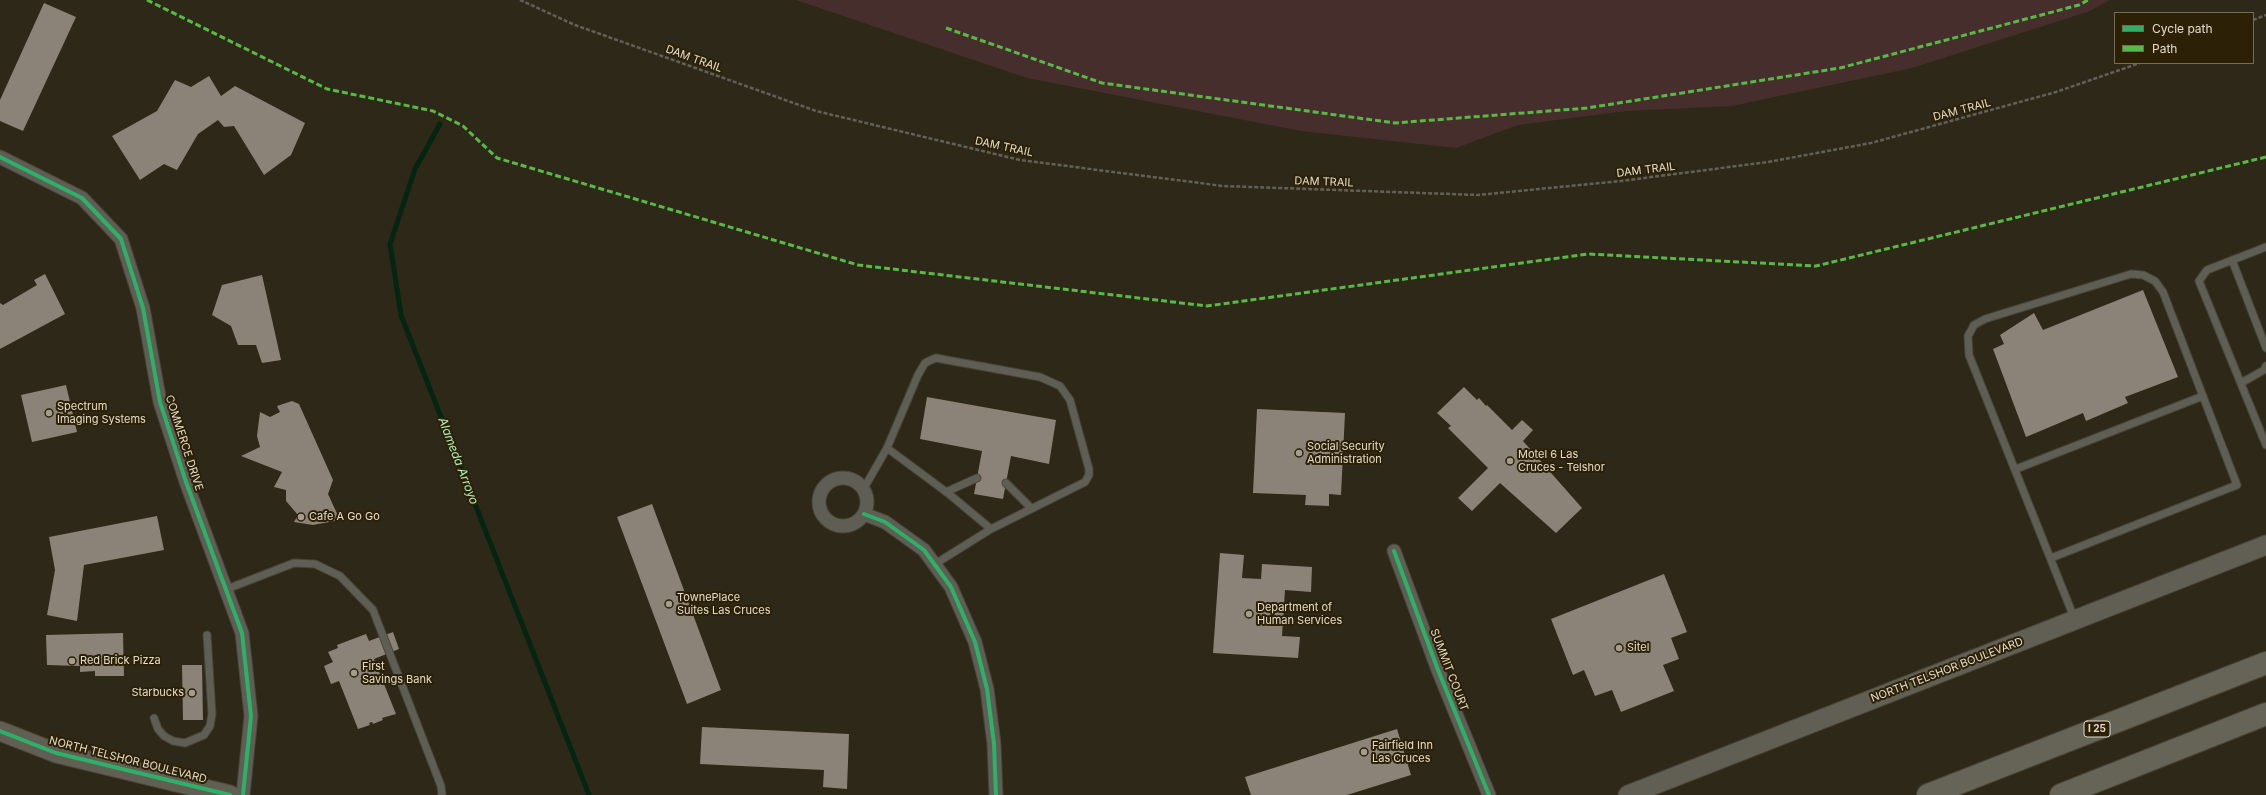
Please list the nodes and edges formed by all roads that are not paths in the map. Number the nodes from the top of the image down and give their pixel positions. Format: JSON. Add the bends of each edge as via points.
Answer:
{"nodes":[{"id":1,"x":0,"y":157,"type":"edge"},
{"id":2,"x":2266,"y":247,"type":"edge"},
{"id":3,"x":2232,"y":260,"type":"junction"},
{"id":4,"x":2266,"y":348,"type":"edge"},
{"id":5,"x":2266,"y":366,"type":"edge"},
{"id":6,"x":2241,"y":383,"type":"junction"},
{"id":7,"x":2202,"y":396,"type":"junction"},
{"id":8,"x":2266,"y":445,"type":"edge"},
{"id":9,"x":887,"y":448,"type":"junction"},
{"id":10,"x":2016,"y":469,"type":"junction"},
{"id":11,"x":977,"y":478,"type":"dead end"},
{"id":12,"x":1006,"y":484,"type":"dead end"},
{"id":13,"x":863,"y":490,"type":"junction"},
{"id":14,"x":946,"y":492,"type":"junction"},
{"id":15,"x":1031,"y":508,"type":"junction"},
{"id":16,"x":864,"y":514,"type":"junction"},
{"id":17,"x":991,"y":529,"type":"junction"},
{"id":18,"x":2266,"y":545,"type":"edge"},
{"id":19,"x":1394,"y":550,"type":"dead end"},
{"id":20,"x":2051,"y":558,"type":"junction"},
{"id":21,"x":935,"y":564,"type":"junction"},
{"id":22,"x":227,"y":590,"type":"junction"},
{"id":23,"x":2075,"y":620,"type":"junction"},
{"id":24,"x":208,"y":635,"type":"dead end"},
{"id":25,"x":2266,"y":663,"type":"edge"},
{"id":26,"x":2266,"y":714,"type":"edge"},
{"id":27,"x":154,"y":718,"type":"dead end"},
{"id":28,"x":0,"y":732,"type":"edge"},
{"id":29,"x":230,"y":795,"type":"edge"},
{"id":30,"x":243,"y":795,"type":"edge"},
{"id":31,"x":442,"y":795,"type":"edge"},
{"id":32,"x":996,"y":795,"type":"edge"},
{"id":33,"x":1489,"y":795,"type":"edge"},
{"id":34,"x":1628,"y":795,"type":"edge"},
{"id":35,"x":1928,"y":795,"type":"edge"},
{"id":36,"x":2061,"y":795,"type":"edge"}],
"edges":[{"from":1,"to":22,"type":"street","name":"COMMERCE DRIVE","via":[[82,198],[121,239],[143,308],[160,402],[186,482]]},
{"from":2,"to":3,"type":"lane"},
{"from":3,"to":4,"type":"lane"},
{"from":3,"to":6,"type":"lane","via":[[2208,270],[2199,281]]},
{"from":5,"to":6,"type":"lane","via":[[2264,370]]},
{"from":6,"to":8,"type":"lane"},
{"from":7,"to":10,"type":"lane"},
{"from":7,"to":10,"type":"lane","via":[[2163,292],[2155,282],[2143,275],[2131,274],[1979,321],[1970,330],[1969,355]]},
{"from":7,"to":20,"type":"lane","via":[[2237,485]]},
{"from":9,"to":13,"type":"lane"},
{"from":9,"to":14,"type":"lane"},
{"from":9,"to":15,"type":"lane","via":[[918,375],[925,363],[931,360],[936,358],[1040,376],[1052,381],[1060,386],[1070,400],[1089,475],[1085,482]]},
{"from":10,"to":20,"type":"lane"},
{"from":11,"to":14,"type":"lane"},
{"from":12,"to":15,"type":"lane"},
{"from":13,"to":16,"type":"street","via":[[867,502]]},
{"from":13,"to":16,"type":"street","via":[[854,481],[840,479],[826,486],[819,500],[823,515],[836,525],[852,524]]},
{"from":14,"to":17,"type":"lane"},
{"from":15,"to":17,"type":"lane"},
{"from":16,"to":21,"type":"street","via":[[892,527],[924,550]]},
{"from":17,"to":21,"type":"lane"},
{"from":18,"to":23,"type":"main road","name":"NORTH TELSHOR BOULEVARD"},
{"from":19,"to":33,"type":"street","name":"SUMMIT COURT","via":[[1438,670]]},
{"from":20,"to":23,"type":"lane"},
{"from":21,"to":32,"type":"street","via":[[951,587],[975,642],[988,697],[994,744]]},
{"from":22,"to":30,"type":"street","name":"COMMERCE DRIVE","via":[[242,634],[251,716]]},
{"from":22,"to":31,"type":"lane","via":[[294,563],[315,564],[340,576],[373,610],[441,786]]},
{"from":23,"to":34,"type":"main road","name":"NORTH TELSHOR BOULEVARD"},
{"from":24,"to":27,"type":"lane","via":[[212,714],[210,726],[204,735],[186,743],[173,741],[164,736]]},
{"from":25,"to":35,"type":"highway","number":"I 25"},
{"from":26,"to":36,"type":"highway"},
{"from":28,"to":29,"type":"main road","name":"NORTH TELSHOR BOULEVARD","via":[[56,753]]}]}
